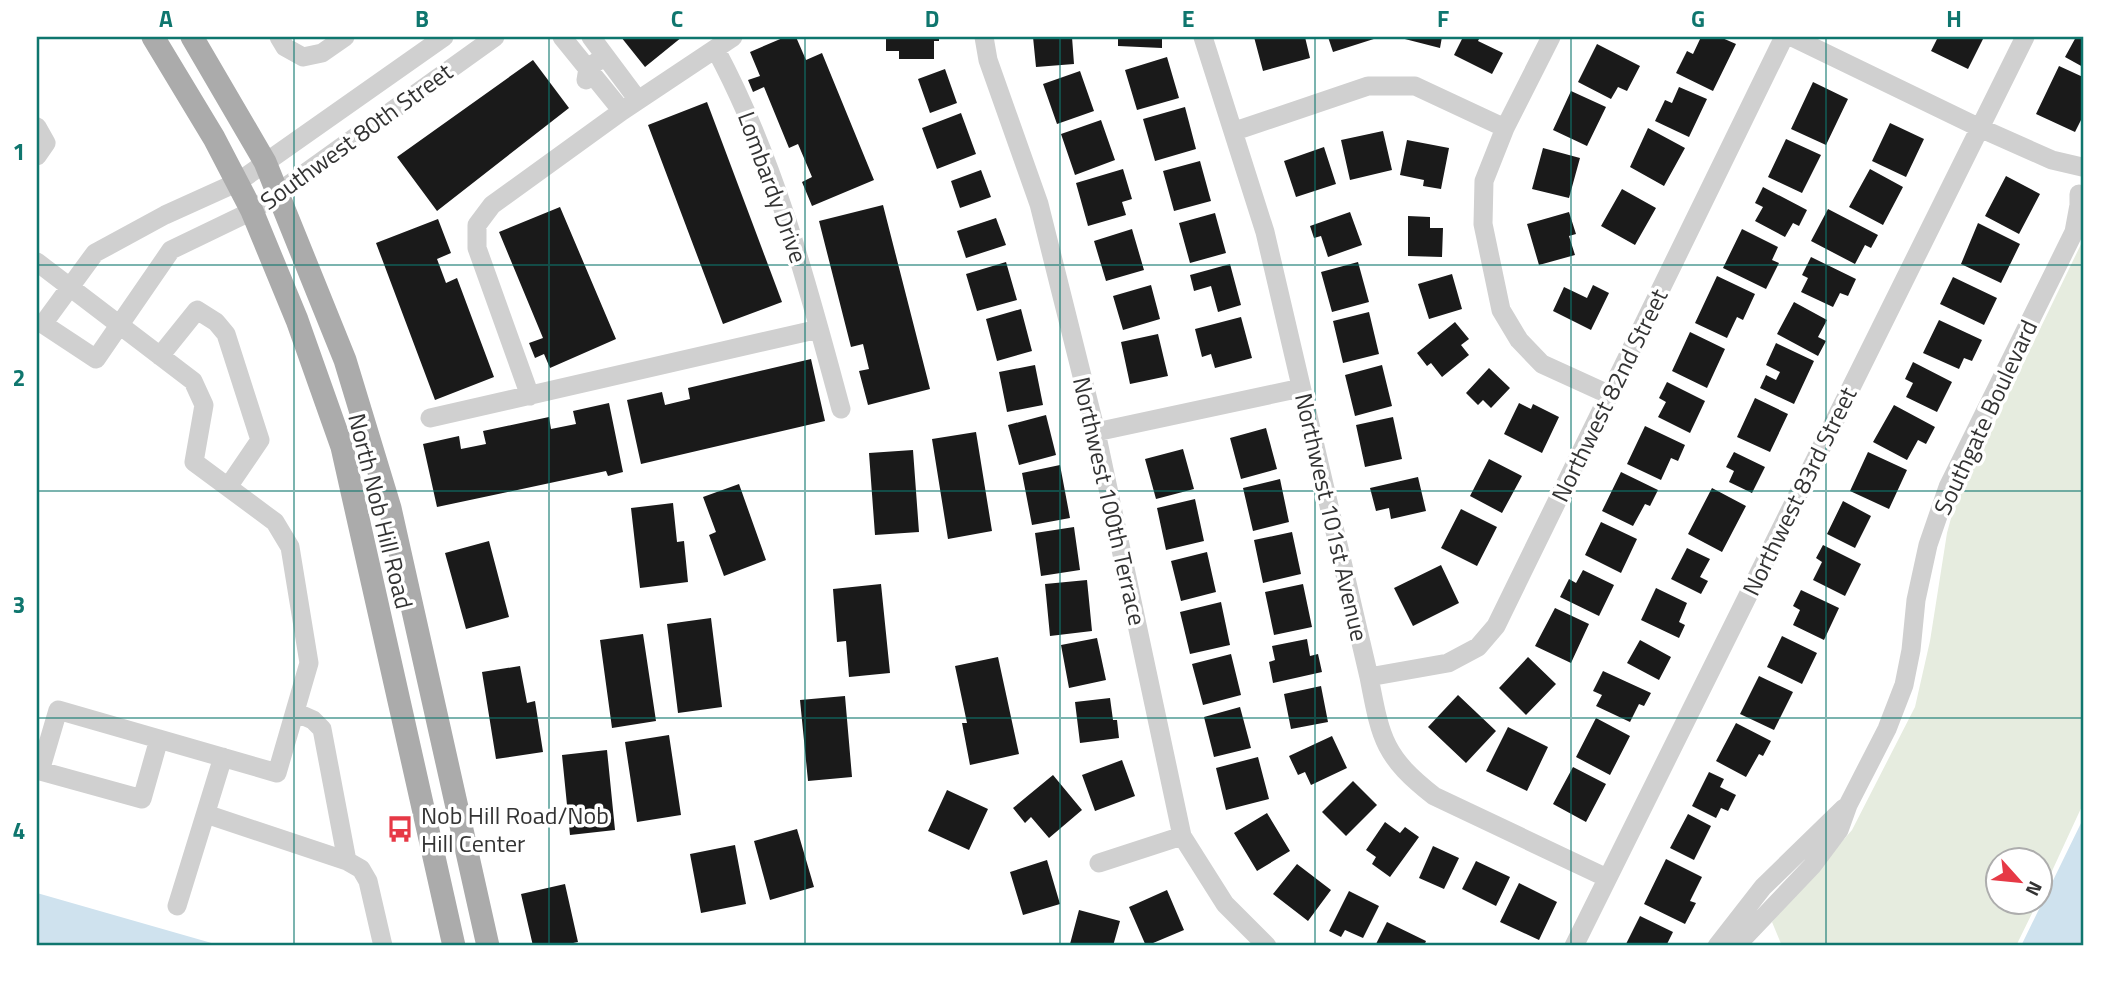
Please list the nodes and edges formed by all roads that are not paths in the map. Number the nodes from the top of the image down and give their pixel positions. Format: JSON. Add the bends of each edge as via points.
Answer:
{"nodes":[{"id":1,"x":153,"y":37,"type":"edge"},
{"id":2,"x":192,"y":37,"type":"edge"},
{"id":3,"x":279,"y":37,"type":"edge"},
{"id":4,"x":345,"y":37,"type":"edge"},
{"id":5,"x":444,"y":37,"type":"edge"},
{"id":6,"x":495,"y":37,"type":"edge"},
{"id":7,"x":562,"y":37,"type":"edge"},
{"id":8,"x":591,"y":37,"type":"edge"},
{"id":9,"x":733,"y":37,"type":"edge"},
{"id":10,"x":984,"y":37,"type":"edge"},
{"id":11,"x":1203,"y":37,"type":"edge"},
{"id":12,"x":1551,"y":37,"type":"edge"},
{"id":13,"x":1784,"y":37,"type":"edge"},
{"id":14,"x":1792,"y":37,"type":"edge"},
{"id":15,"x":2025,"y":37,"type":"edge"},
{"id":16,"x":716,"y":50,"type":"junction"},
{"id":17,"x":605,"y":56,"type":"junction"},
{"id":18,"x":588,"y":68,"type":"junction"},
{"id":19,"x":630,"y":106,"type":"junction"},
{"id":20,"x":37,"y":127,"type":"edge"},
{"id":21,"x":1504,"y":128,"type":"junction"},
{"id":22,"x":1980,"y":128,"type":"junction"},
{"id":23,"x":1235,"y":131,"type":"junction"},
{"id":24,"x":37,"y":156,"type":"edge"},
{"id":25,"x":265,"y":162,"type":"junction"},
{"id":26,"x":238,"y":182,"type":"junction"},
{"id":27,"x":2081,"y":182,"type":"edge"},
{"id":28,"x":278,"y":193,"type":"junction"},
{"id":29,"x":252,"y":211,"type":"junction"},
{"id":30,"x":2078,"y":226,"type":"edge"},
{"id":31,"x":37,"y":262,"type":"edge"},
{"id":32,"x":69,"y":286,"type":"junction"},
{"id":33,"x":119,"y":325,"type":"junction"},
{"id":34,"x":819,"y":329,"type":"junction"},
{"id":35,"x":160,"y":356,"type":"junction"},
{"id":36,"x":1301,"y":388,"type":"junction"},
{"id":37,"x":1610,"y":395,"type":"junction"},
{"id":38,"x":530,"y":396,"type":"junction"},
{"id":39,"x":841,"y":409,"type":"dead end"},
{"id":40,"x":430,"y":418,"type":"dead end"},
{"id":41,"x":1096,"y":432,"type":"junction"},
{"id":42,"x":228,"y":487,"type":"junction"},
{"id":43,"x":1369,"y":677,"type":"junction"},
{"id":44,"x":295,"y":712,"type":"junction"},
{"id":45,"x":159,"y":739,"type":"junction"},
{"id":46,"x":223,"y":757,"type":"junction"},
{"id":47,"x":38,"y":771,"type":"edge"},
{"id":48,"x":1848,"y":805,"type":"junction"},
{"id":49,"x":205,"y":814,"type":"junction"},
{"id":50,"x":1182,"y":836,"type":"junction"},
{"id":51,"x":347,"y":861,"type":"junction"},
{"id":52,"x":1099,"y":863,"type":"dead end"},
{"id":53,"x":1607,"y":878,"type":"junction"},
{"id":54,"x":177,"y":906,"type":"dead end"},
{"id":55,"x":383,"y":946,"type":"edge"},
{"id":56,"x":454,"y":946,"type":"edge"},
{"id":57,"x":488,"y":946,"type":"edge"},
{"id":58,"x":1266,"y":946,"type":"edge"},
{"id":59,"x":1574,"y":946,"type":"edge"},
{"id":60,"x":1717,"y":946,"type":"edge"},
{"id":61,"x":1736,"y":946,"type":"edge"}],
"edges":[{"from":1,"to":26,"type":"main road","name":"North Nob Hill Road"},
{"from":2,"to":25,"type":"main road","name":"North Nob Hill Road"},
{"from":3,"to":4,"type":"street","via":[[285,47],[303,57],[322,53]]},
{"from":5,"to":25,"type":"street","name":"Southwest 80th Street"},
{"from":6,"to":28,"type":"street","name":"Southwest 80th Street"},
{"from":7,"to":18,"type":"street"},
{"from":8,"to":17,"type":"street"},
{"from":9,"to":16,"type":"street"},
{"from":10,"to":41,"type":"street","name":"Northwest 100th Terrace","via":[[1039,204]]},
{"from":11,"to":23,"type":"street","name":"Northwest 101st Avenue"},
{"from":12,"to":21,"type":"street"},
{"from":13,"to":37,"type":"street","name":"Northwest 82nd Street"},
{"from":14,"to":22,"type":"street"},
{"from":15,"to":22,"type":"street","name":"Northwest 83rd Street"},
{"from":16,"to":19,"type":"street"},
{"from":16,"to":34,"type":"street","name":"Lombardy Drive","via":[[735,85],[796,242]]},
{"from":17,"to":18,"type":"street"},
{"from":17,"to":19,"type":"street"},
{"from":18,"to":19,"type":"street","via":[[585,77],[594,94]]},
{"from":19,"to":38,"type":"street","via":[[492,205],[477,225],[477,248]]},
{"from":20,"to":24,"type":"street","via":[[46,143]]},
{"from":21,"to":23,"type":"street","via":[[1415,86],[1368,86]]},
{"from":21,"to":37,"type":"street","via":[[1484,181],[1483,224],[1502,310],[1519,340],[1542,363]]},
{"from":22,"to":27,"type":"street","via":[[2052,160]]},
{"from":22,"to":53,"type":"street","name":"Northwest 83rd Street"},
{"from":23,"to":36,"type":"street","name":"Northwest 101st Avenue","via":[[1265,232]]},
{"from":25,"to":26,"type":"street","name":"Southwest 80th Street"},
{"from":25,"to":28,"type":"main road","name":"North Nob Hill Road"},
{"from":26,"to":29,"type":"main road","name":"North Nob Hill Road"},
{"from":26,"to":32,"type":"street","name":"Southwest 80th Street","via":[[95,253]]},
{"from":27,"to":30,"type":"street","name":"Southgate Boulevard"},
{"from":28,"to":29,"type":"street","name":"Southwest 80th Street"},
{"from":28,"to":57,"type":"main road","name":"North Nob Hill Road","via":[[345,360],[390,508]]},
{"from":29,"to":33,"type":"street","name":"Southwest 80th Street","via":[[171,250]]},
{"from":29,"to":56,"type":"main road","name":"North Nob Hill Road","via":[[342,447]]},
{"from":30,"to":48,"type":"street","name":"Southgate Boulevard","via":[[1948,486],[1928,545],[1904,685]]},
{"from":31,"to":32,"type":"street"},
{"from":32,"to":33,"type":"street"},
{"from":32,"to":33,"type":"street","name":"Southwest 80th Street","via":[[43,324],[96,359]]},
{"from":33,"to":35,"type":"street"},
{"from":34,"to":38,"type":"street"},
{"from":34,"to":39,"type":"street","name":"Lombardy Drive"},
{"from":35,"to":42,"type":"street","via":[[193,382],[204,405],[194,462]]},
{"from":35,"to":42,"type":"street","via":[[197,310],[226,334],[260,440]]},
{"from":36,"to":41,"type":"street"},
{"from":36,"to":43,"type":"street","name":"Northwest 101st Avenue"},
{"from":37,"to":43,"type":"street","name":"Northwest 82nd Street","via":[[1496,626],[1478,647],[1447,663]]},
{"from":38,"to":40,"type":"street"},
{"from":41,"to":50,"type":"street","name":"Northwest 100th Terrace"},
{"from":42,"to":44,"type":"street","via":[[275,522],[290,547],[309,663]]},
{"from":43,"to":53,"type":"street","name":"Northwest 101st Avenue","via":[[1378,726],[1389,752],[1410,777],[1434,796]]},
{"from":44,"to":46,"type":"street","via":[[277,773]]},
{"from":44,"to":51,"type":"street","via":[[322,729]]},
{"from":45,"to":46,"type":"street"},
{"from":45,"to":47,"type":"street","via":[[58,710]]},
{"from":45,"to":47,"type":"street","via":[[142,799]]},
{"from":46,"to":49,"type":"street"},
{"from":48,"to":60,"type":"street","name":"Southgate Boulevard","via":[[1763,887]]},
{"from":48,"to":61,"type":"street","name":"Southgate Boulevard","via":[[1827,847]]},
{"from":49,"to":51,"type":"street"},
{"from":49,"to":54,"type":"street"},
{"from":50,"to":52,"type":"street"},
{"from":50,"to":58,"type":"street","name":"Northwest 100th Terrace","via":[[1225,904]]},
{"from":51,"to":55,"type":"street","via":[[361,869],[368,881]]},
{"from":53,"to":59,"type":"street","name":"Northwest 83rd Street"}]}
